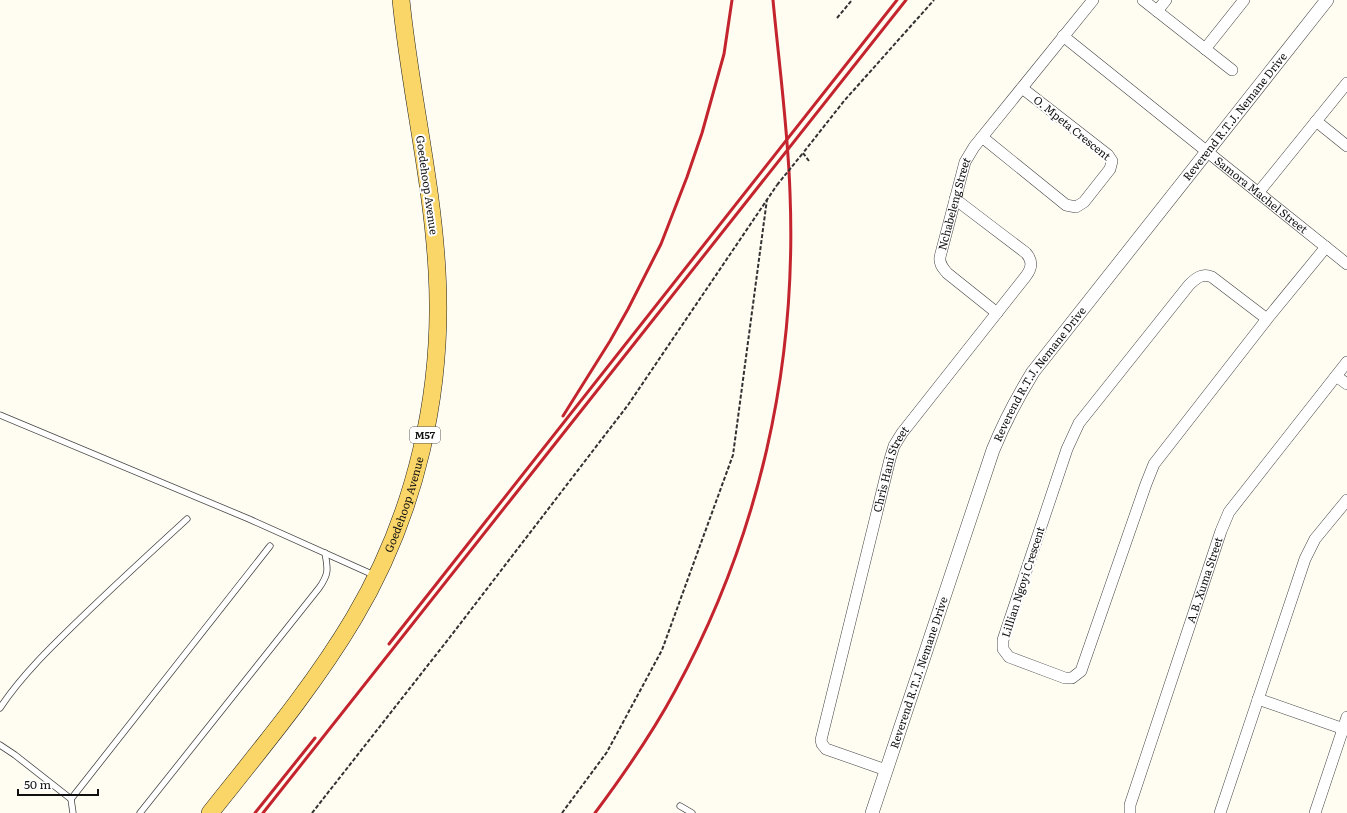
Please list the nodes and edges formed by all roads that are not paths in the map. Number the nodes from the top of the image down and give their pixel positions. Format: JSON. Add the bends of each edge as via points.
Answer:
{"nodes":[{"id":1,"x":400,"y":0,"type":"edge"},
{"id":2,"x":1093,"y":0,"type":"edge"},
{"id":3,"x":1143,"y":0,"type":"edge"},
{"id":4,"x":1166,"y":0,"type":"edge"},
{"id":5,"x":1244,"y":0,"type":"edge"},
{"id":6,"x":1327,"y":0,"type":"edge"},
{"id":7,"x":1157,"y":11,"type":"junction"},
{"id":8,"x":1063,"y":36,"type":"junction"},
{"id":9,"x":1205,"y":49,"type":"junction"},
{"id":10,"x":1232,"y":70,"type":"dead end"},
{"id":11,"x":1347,"y":83,"type":"edge"},
{"id":12,"x":1022,"y":88,"type":"junction"},
{"id":13,"x":1316,"y":121,"type":"junction"},
{"id":14,"x":982,"y":137,"type":"junction"},
{"id":15,"x":1347,"y":146,"type":"edge"},
{"id":16,"x":1207,"y":152,"type":"junction"},
{"id":17,"x":1258,"y":192,"type":"junction"},
{"id":18,"x":955,"y":199,"type":"junction"},
{"id":19,"x":1326,"y":247,"type":"junction"},
{"id":20,"x":1347,"y":264,"type":"edge"},
{"id":21,"x":997,"y":313,"type":"junction"},
{"id":22,"x":1267,"y":319,"type":"junction"},
{"id":23,"x":1347,"y":362,"type":"edge"},
{"id":24,"x":1336,"y":376,"type":"junction"},
{"id":25,"x":1347,"y":384,"type":"edge"},
{"id":26,"x":0,"y":414,"type":"edge"},
{"id":27,"x":1347,"y":500,"type":"edge"},
{"id":28,"x":187,"y":519,"type":"dead end"},
{"id":29,"x":270,"y":546,"type":"dead end"},
{"id":30,"x":325,"y":554,"type":"junction"},
{"id":31,"x":376,"y":576,"type":"junction"},
{"id":32,"x":1258,"y":699,"type":"junction"},
{"id":33,"x":0,"y":708,"type":"edge"},
{"id":34,"x":1347,"y":717,"type":"edge"},
{"id":35,"x":1345,"y":729,"type":"edge"},
{"id":36,"x":0,"y":746,"type":"edge"},
{"id":37,"x":886,"y":770,"type":"junction"},
{"id":38,"x":71,"y":799,"type":"junction"},
{"id":39,"x":680,"y":806,"type":"dead end"},
{"id":40,"x":74,"y":813,"type":"edge"},
{"id":41,"x":140,"y":813,"type":"edge"},
{"id":42,"x":210,"y":813,"type":"edge"},
{"id":43,"x":692,"y":813,"type":"edge"},
{"id":44,"x":872,"y":813,"type":"edge"},
{"id":45,"x":1130,"y":813,"type":"edge"},
{"id":46,"x":1220,"y":813,"type":"edge"},
{"id":47,"x":1315,"y":813,"type":"edge"}],
"edges":[{"from":1,"to":31,"type":"main road","name":"Goedehoop Avenue","number":"M57","via":[[434,229],[439,322],[430,407],[414,481],[396,533]]},
{"from":2,"to":8,"type":"street","name":"Nchabeleng Street"},
{"from":3,"to":7,"type":"street"},
{"from":4,"to":7,"type":"street"},
{"from":5,"to":9,"type":"street"},
{"from":6,"to":16,"type":"street","name":"Reverend R.T.J. Nemane Drive"},
{"from":7,"to":9,"type":"street"},
{"from":8,"to":12,"type":"street","name":"Nchabeleng Street"},
{"from":8,"to":16,"type":"street","name":"Samora Machel Street"},
{"from":9,"to":10,"type":"street"},
{"from":11,"to":13,"type":"street"},
{"from":12,"to":14,"type":"street","name":"Nchabeleng Street"},
{"from":12,"to":14,"type":"street","name":"O. Mpeta Crescent","via":[[1108,155],[1112,161],[1110,169],[1084,202],[1076,207],[1066,205]]},
{"from":13,"to":15,"type":"street"},
{"from":13,"to":17,"type":"street"},
{"from":14,"to":18,"type":"street","name":"Nchabeleng Street","via":[[965,162]]},
{"from":16,"to":17,"type":"street","name":"Samora Machel Street"},
{"from":16,"to":37,"type":"street","name":"Reverend R.T.J. Nemane Drive","via":[[1033,372],[1007,417],[993,450]]},
{"from":17,"to":19,"type":"street","name":"Samora Machel Street"},
{"from":18,"to":21,"type":"street","name":"Nchabeleng Street","via":[[940,263],[948,273]]},
{"from":18,"to":21,"type":"street","name":"Chris Hani Street","via":[[1026,253],[1031,260],[1029,272]]},
{"from":19,"to":20,"type":"street","name":"Samora Machel Street"},
{"from":19,"to":22,"type":"street","name":"Lillian Ngoyi Crescent"},
{"from":21,"to":37,"type":"street","name":"Chris Hani Street","via":[[894,446],[821,737],[826,749]]},
{"from":22,"to":22,"type":"street","name":"Lillian Ngoyi Crescent","via":[[1154,464],[1081,671],[1072,678],[1065,678],[1009,657],[1003,649],[1003,640],[1072,434],[1079,422],[1189,285],[1199,276],[1212,277]]},
{"from":23,"to":24,"type":"street","name":"A.B. Xuma Street"},
{"from":24,"to":25,"type":"street"},
{"from":24,"to":45,"type":"street","name":"A.B. Xuma Street","via":[[1229,512],[1130,805]]},
{"from":26,"to":30,"type":"lane","via":[[256,522]]},
{"from":27,"to":32,"type":"street","via":[[1321,532],[1305,559]]},
{"from":28,"to":33,"type":"lane","via":[[61,638],[22,679]]},
{"from":29,"to":38,"type":"lane"},
{"from":30,"to":31,"type":"lane"},
{"from":30,"to":41,"type":"lane","via":[[327,575],[319,588]]},
{"from":31,"to":42,"type":"main road","name":"Goedehoop Avenue","number":"M57","via":[[329,657]]},
{"from":32,"to":35,"type":"street"},
{"from":32,"to":46,"type":"street"},
{"from":34,"to":35,"type":"street"},
{"from":35,"to":47,"type":"street"},
{"from":36,"to":38,"type":"lane"},
{"from":37,"to":44,"type":"street","name":"Reverend R.T.J. Nemane Drive"},
{"from":38,"to":40,"type":"lane"},
{"from":39,"to":43,"type":"lane"}]}
